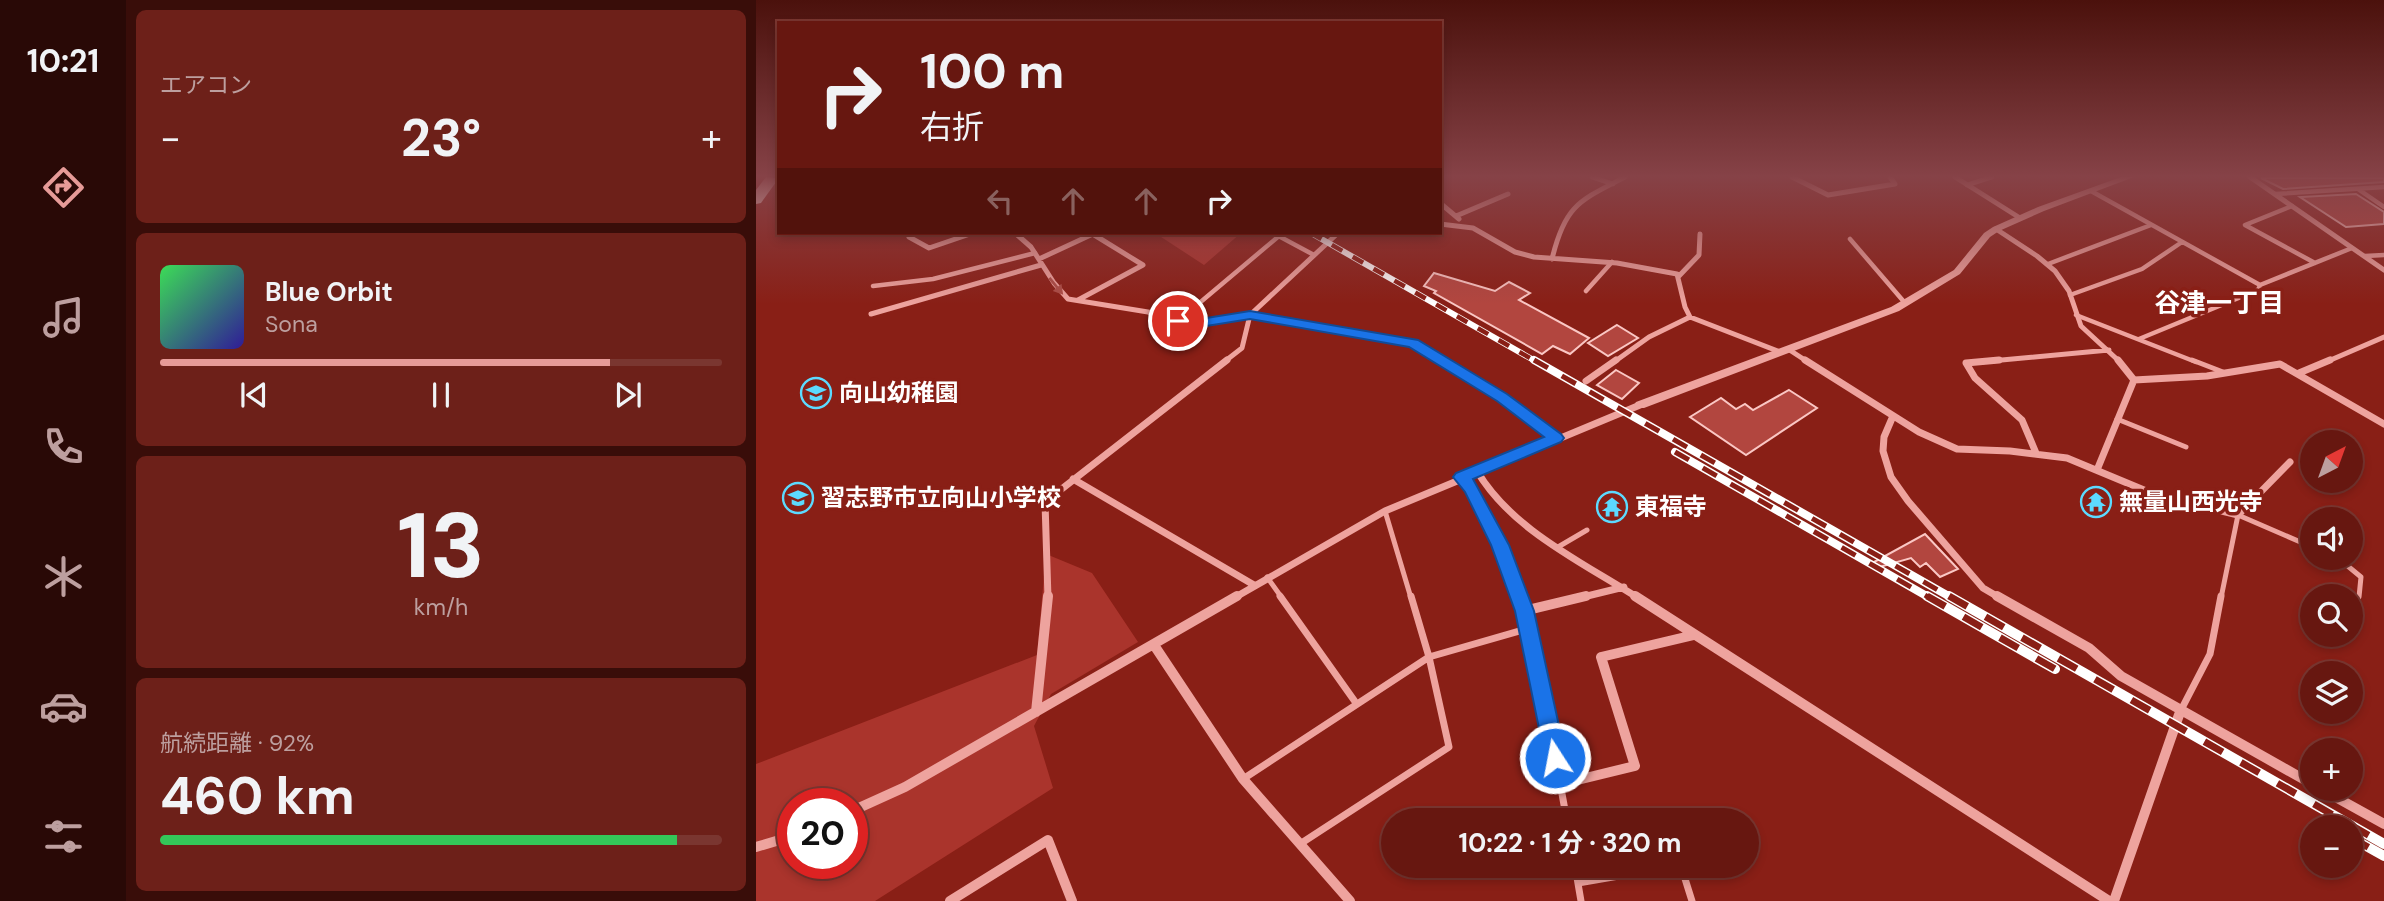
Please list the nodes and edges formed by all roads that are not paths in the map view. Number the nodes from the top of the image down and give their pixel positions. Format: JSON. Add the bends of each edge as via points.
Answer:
{"nodes":[{"id":1,"x":1459,"y":219,"type":"edge"},
{"id":2,"x":1564,"y":219,"type":"edge"},
{"id":3,"x":2019,"y":219,"type":"edge"},
{"id":4,"x":2140,"y":219,"type":"edge"},
{"id":5,"x":2260,"y":219,"type":"edge"},
{"id":6,"x":2311,"y":219,"type":"edge"},
{"id":7,"x":1442,"y":223,"type":"edge"},
{"id":8,"x":1464,"y":225,"type":"junction"},
{"id":9,"x":2151,"y":225,"type":"junction"},
{"id":10,"x":1996,"y":229,"type":"junction"},
{"id":11,"x":1700,"y":234,"type":"dead end"},
{"id":12,"x":967,"y":235,"type":"edge"},
{"id":13,"x":1017,"y":235,"type":"edge"},
{"id":14,"x":1089,"y":235,"type":"edge"},
{"id":15,"x":1096,"y":235,"type":"edge"},
{"id":16,"x":1336,"y":235,"type":"edge"},
{"id":17,"x":1279,"y":236,"type":"joint"},
{"id":18,"x":909,"y":237,"type":"dead end"},
{"id":19,"x":1850,"y":239,"type":"dead end"},
{"id":20,"x":2182,"y":242,"type":"junction"},
{"id":21,"x":2353,"y":248,"type":"junction"},
{"id":22,"x":2384,"y":255,"type":"edge"},
{"id":23,"x":1314,"y":256,"type":"junction"},
{"id":24,"x":2365,"y":256,"type":"junction"},
{"id":25,"x":1039,"y":259,"type":"junction"},
{"id":26,"x":1552,"y":259,"type":"junction"},
{"id":27,"x":1612,"y":262,"type":"junction"},
{"id":28,"x":2315,"y":263,"type":"junction"},
{"id":29,"x":2048,"y":264,"type":"junction"},
{"id":30,"x":2384,"y":270,"type":"edge"},
{"id":31,"x":1679,"y":276,"type":"junction"},
{"id":32,"x":2260,"y":285,"type":"junction"},
{"id":33,"x":873,"y":286,"type":"dead end"},
{"id":34,"x":1586,"y":291,"type":"dead end"},
{"id":35,"x":2070,"y":295,"type":"junction"},
{"id":36,"x":1077,"y":300,"type":"junction"},
{"id":37,"x":1905,"y":303,"type":"junction"},
{"id":38,"x":871,"y":314,"type":"dead end"},
{"id":39,"x":1250,"y":315,"type":"junction"},
{"id":40,"x":2076,"y":315,"type":"junction"},
{"id":41,"x":1690,"y":317,"type":"junction"},
{"id":42,"x":1178,"y":321,"type":"junction"},
{"id":43,"x":2384,"y":337,"type":"edge"},
{"id":44,"x":2139,"y":340,"type":"junction"},
{"id":45,"x":2109,"y":350,"type":"junction"},
{"id":46,"x":1784,"y":351,"type":"junction"},
{"id":47,"x":2299,"y":373,"type":"junction"},
{"id":48,"x":2229,"y":374,"type":"junction"},
{"id":49,"x":2134,"y":380,"type":"junction"},
{"id":50,"x":1586,"y":381,"type":"dead end"},
{"id":51,"x":1640,"y":405,"type":"joint"},
{"id":52,"x":1893,"y":416,"type":"junction"},
{"id":53,"x":2117,"y":419,"type":"junction"},
{"id":54,"x":2384,"y":424,"type":"edge"},
{"id":55,"x":1556,"y":438,"type":"junction"},
{"id":56,"x":2186,"y":447,"type":"dead end"},
{"id":57,"x":2036,"y":453,"type":"junction"},
{"id":58,"x":2290,"y":461,"type":"dead end"},
{"id":59,"x":2097,"y":470,"type":"junction"},
{"id":60,"x":1477,"y":471,"type":"junction"},
{"id":61,"x":1461,"y":477,"type":"junction"},
{"id":62,"x":1073,"y":479,"type":"junction"},
{"id":63,"x":1385,"y":511,"type":"junction"},
{"id":64,"x":2238,"y":515,"type":"junction"},
{"id":65,"x":1587,"y":530,"type":"dead end"},
{"id":66,"x":2300,"y":542,"type":"edge"},
{"id":67,"x":1558,"y":547,"type":"junction"},
{"id":68,"x":1267,"y":577,"type":"junction"},
{"id":69,"x":1254,"y":585,"type":"junction"},
{"id":70,"x":1624,"y":587,"type":"junction"},
{"id":71,"x":1524,"y":611,"type":"junction"},
{"id":72,"x":1530,"y":628,"type":"junction"},
{"id":73,"x":1694,"y":635,"type":"junction"},
{"id":74,"x":1154,"y":645,"type":"junction"},
{"id":75,"x":1429,"y":657,"type":"junction"},
{"id":76,"x":1356,"y":704,"type":"junction"},
{"id":77,"x":1036,"y":712,"type":"junction"},
{"id":78,"x":2180,"y":712,"type":"junction"},
{"id":79,"x":2300,"y":777,"type":"edge"},
{"id":80,"x":1243,"y":779,"type":"junction"},
{"id":81,"x":1561,"y":784,"type":"junction"},
{"id":82,"x":2343,"y":801,"type":"edge"},
{"id":83,"x":868,"y":804,"type":"edge"},
{"id":84,"x":1565,"y":808,"type":"edge"},
{"id":85,"x":2384,"y":824,"type":"edge"},
{"id":86,"x":777,"y":841,"type":"edge"},
{"id":87,"x":1300,"y":844,"type":"junction"},
{"id":88,"x":756,"y":847,"type":"edge"},
{"id":89,"x":1577,"y":878,"type":"edge"},
{"id":90,"x":1608,"y":878,"type":"edge"},
{"id":91,"x":1683,"y":878,"type":"edge"},
{"id":92,"x":1578,"y":883,"type":"junction"},
{"id":93,"x":950,"y":901,"type":"edge"},
{"id":94,"x":1072,"y":901,"type":"edge"},
{"id":95,"x":1350,"y":901,"type":"edge"},
{"id":96,"x":1581,"y":901,"type":"edge"},
{"id":97,"x":1692,"y":901,"type":"edge"},
{"id":98,"x":2111,"y":901,"type":"edge"}],
"edges":[{"from":1,"to":8,"type":"street"},
{"from":2,"to":26,"type":"street"},
{"from":3,"to":10,"type":"street"},
{"from":4,"to":9,"type":"lane"},
{"from":5,"to":28,"type":"lane","via":[[2245,225]]},
{"from":6,"to":21,"type":"street"},
{"from":7,"to":8,"type":"street"},
{"from":8,"to":26,"type":"street","via":[[1515,252]]},
{"from":9,"to":20,"type":"lane"},
{"from":9,"to":29,"type":"lane"},
{"from":10,"to":29,"type":"street"},
{"from":10,"to":37,"type":"street","via":[[1957,272]]},
{"from":11,"to":31,"type":"street","via":[[1699,255]]},
{"from":12,"to":18,"type":"street","via":[[929,248]]},
{"from":13,"to":25,"type":"street"},
{"from":14,"to":25,"type":"street"},
{"from":15,"to":36,"type":"street","via":[[1143,265]]},
{"from":16,"to":23,"type":"street"},
{"from":17,"to":23,"type":"lane"},
{"from":17,"to":42,"type":"lane"},
{"from":19,"to":37,"type":"lane"},
{"from":20,"to":32,"type":"lane"},
{"from":20,"to":35,"type":"lane","via":[[2142,270]]},
{"from":21,"to":24,"type":"street"},
{"from":21,"to":28,"type":"lane"},
{"from":22,"to":24,"type":"lane"},
{"from":23,"to":39,"type":"street"},
{"from":24,"to":30,"type":"street"},
{"from":25,"to":33,"type":"lane"},
{"from":25,"to":36,"type":"street","one_way":true,"via":[[1057,290]]},
{"from":25,"to":38,"type":"street"},
{"from":26,"to":27,"type":"street"},
{"from":27,"to":31,"type":"street","via":[[1658,268]]},
{"from":27,"to":34,"type":"lane"},
{"from":28,"to":32,"type":"lane"},
{"from":29,"to":35,"type":"street"},
{"from":31,"to":41,"type":"street","via":[[1685,313]]},
{"from":32,"to":44,"type":"lane","via":[[2258,290]]},
{"from":35,"to":40,"type":"street"},
{"from":36,"to":42,"type":"street"},
{"from":37,"to":46,"type":"street"},
{"from":39,"to":42,"type":"street","via":[[1194,324]]},
{"from":39,"to":55,"type":"street","via":[[1413,344],[1502,398]]},
{"from":39,"to":62,"type":"street","via":[[1242,348]]},
{"from":40,"to":44,"type":"lane"},
{"from":40,"to":45,"type":"street","via":[[2084,329]]},
{"from":41,"to":46,"type":"street"},
{"from":41,"to":50,"type":"street","via":[[1649,337]]},
{"from":43,"to":47,"type":"street"},
{"from":44,"to":48,"type":"lane"},
{"from":45,"to":49,"type":"street"},
{"from":45,"to":57,"type":"street","via":[[1966,363],[1975,379],[2022,420]]},
{"from":46,"to":51,"type":"street"},
{"from":46,"to":52,"type":"street"},
{"from":47,"to":48,"type":"street","via":[[2280,364]]},
{"from":47,"to":54,"type":"street"},
{"from":48,"to":49,"type":"street"},
{"from":49,"to":53,"type":"street"},
{"from":51,"to":55,"type":"street"},
{"from":52,"to":57,"type":"street","via":[[1957,449]]},
{"from":52,"to":78,"type":"street","via":[[1883,451],[1891,477],[1983,588],[2089,648],[2121,676]]},
{"from":53,"to":56,"type":"lane"},
{"from":53,"to":59,"type":"street"},
{"from":55,"to":60,"type":"street"},
{"from":57,"to":59,"type":"street","via":[[2067,458]]},
{"from":58,"to":64,"type":"street"},
{"from":59,"to":64,"type":"street","via":[[2156,495]]},
{"from":60,"to":61,"type":"street"},
{"from":60,"to":67,"type":"street","via":[[1505,510]]},
{"from":61,"to":63,"type":"street"},
{"from":61,"to":71,"type":"lane","via":[[1500,545]]},
{"from":62,"to":69,"type":"street"},
{"from":62,"to":77,"type":"street","via":[[1045,502],[1048,601]]},
{"from":63,"to":68,"type":"street"},
{"from":63,"to":75,"type":"lane"},
{"from":64,"to":66,"type":"lane"},
{"from":64,"to":78,"type":"lane","via":[[2210,654]]},
{"from":65,"to":67,"type":"lane"},
{"from":67,"to":70,"type":"street"},
{"from":68,"to":69,"type":"street"},
{"from":68,"to":76,"type":"lane"},
{"from":69,"to":74,"type":"street"},
{"from":70,"to":71,"type":"street"},
{"from":70,"to":73,"type":"street"},
{"from":71,"to":72,"type":"lane"},
{"from":72,"to":75,"type":"lane"},
{"from":72,"to":81,"type":"lane"},
{"from":73,"to":81,"type":"street","via":[[1601,657],[1635,766]]},
{"from":73,"to":98,"type":"street"},
{"from":74,"to":77,"type":"street"},
{"from":74,"to":80,"type":"street"},
{"from":75,"to":76,"type":"lane"},
{"from":75,"to":87,"type":"lane","via":[[1449,747]]},
{"from":76,"to":80,"type":"lane"},
{"from":77,"to":83,"type":"street","via":[[905,788]]},
{"from":78,"to":79,"type":"street"},
{"from":78,"to":98,"type":"street"},
{"from":80,"to":87,"type":"street"},
{"from":81,"to":84,"type":"lane"},
{"from":82,"to":85,"type":"street"},
{"from":86,"to":88,"type":"street"},
{"from":87,"to":95,"type":"street"},
{"from":89,"to":92,"type":"lane"},
{"from":90,"to":92,"type":"lane"},
{"from":91,"to":97,"type":"lane"},
{"from":92,"to":96,"type":"lane"},
{"from":93,"to":94,"type":"street","via":[[1048,840]]}]}
